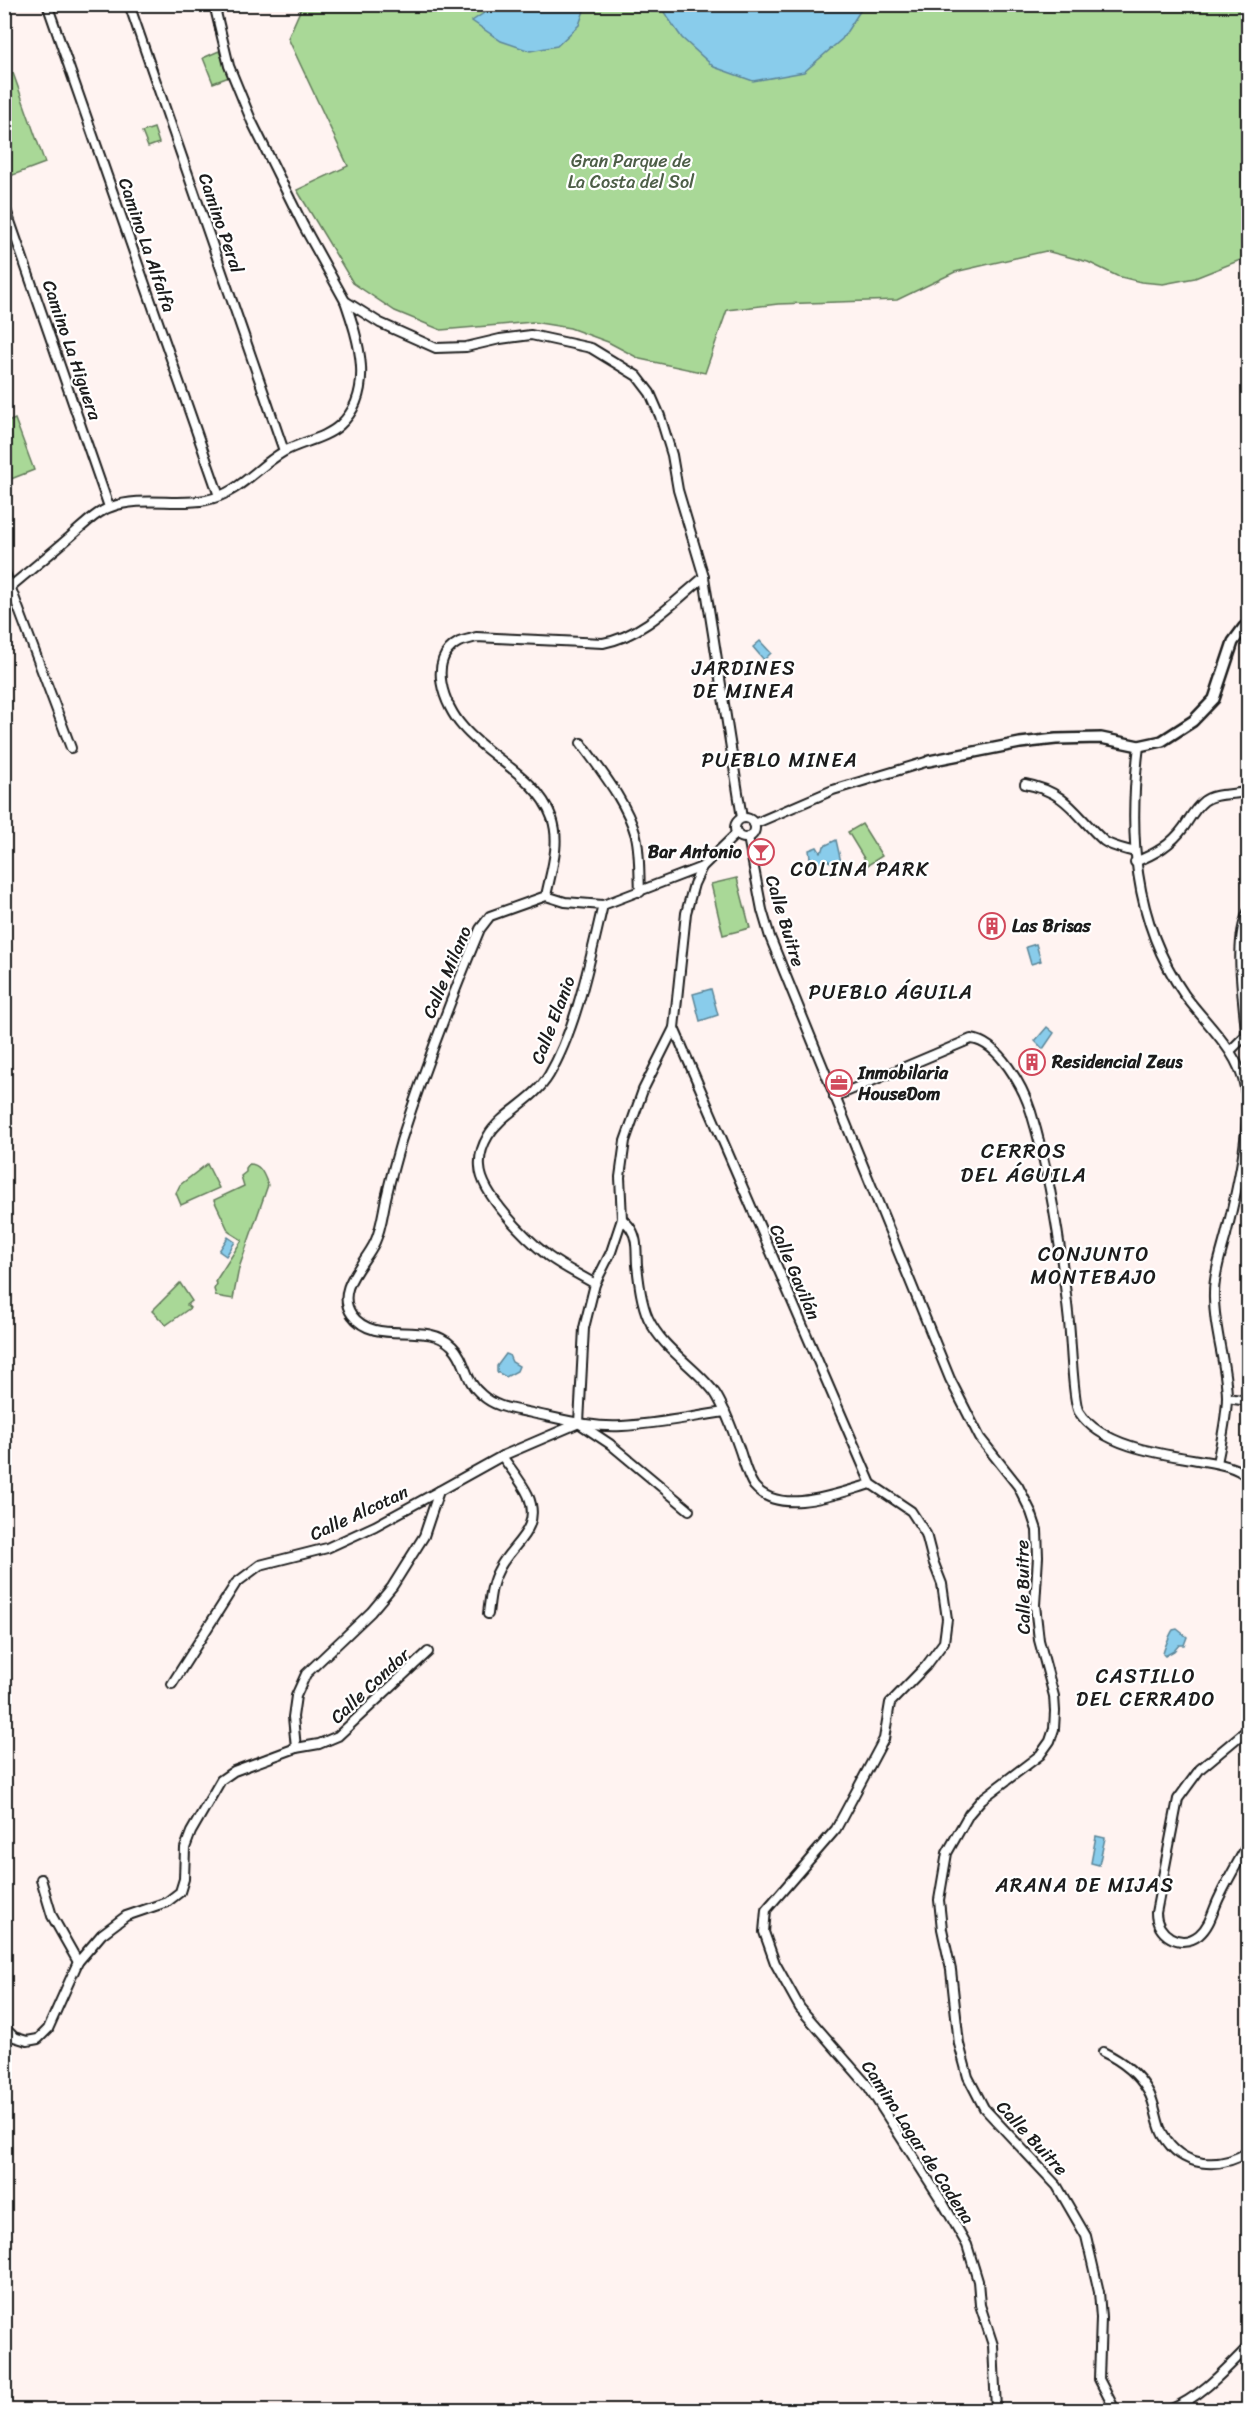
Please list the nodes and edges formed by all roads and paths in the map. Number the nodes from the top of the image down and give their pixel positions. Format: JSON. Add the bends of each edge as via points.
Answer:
{"nodes":[{"id":1,"x":47,"y":4,"type":"edge"},
{"id":2,"x":129,"y":4,"type":"edge"},
{"id":3,"x":214,"y":4,"type":"edge"},
{"id":4,"x":4,"y":204,"type":"edge"},
{"id":5,"x":345,"y":301,"type":"junction"},
{"id":6,"x":284,"y":451,"type":"junction"},
{"id":7,"x":219,"y":496,"type":"junction"},
{"id":8,"x":109,"y":507,"type":"junction"},
{"id":9,"x":4,"y":570,"type":"edge"},
{"id":10,"x":704,"y":577,"type":"junction"},
{"id":11,"x":8,"y":589,"type":"edge"},
{"id":12,"x":1248,"y":625,"type":"edge"},
{"id":13,"x":581,"y":743,"type":"dead end"},
{"id":14,"x":1139,"y":746,"type":"junction"},
{"id":15,"x":71,"y":748,"type":"dead end"},
{"id":16,"x":929,"y":761,"type":"joint"},
{"id":17,"x":1025,"y":784,"type":"dead end"},
{"id":18,"x":1248,"y":791,"type":"edge"},
{"id":19,"x":742,"y":818,"type":"junction"},
{"id":20,"x":754,"y":824,"type":"junction"},
{"id":21,"x":737,"y":833,"type":"junction"},
{"id":22,"x":748,"y":837,"type":"junction"},
{"id":23,"x":1135,"y":852,"type":"junction"},
{"id":24,"x":1136,"y":862,"type":"junction"},
{"id":25,"x":702,"y":867,"type":"junction"},
{"id":26,"x":640,"y":892,"type":"junction"},
{"id":27,"x":546,"y":896,"type":"junction"},
{"id":28,"x":603,"y":905,"type":"junction"},
{"id":29,"x":1248,"y":912,"type":"edge"},
{"id":30,"x":674,"y":1028,"type":"junction"},
{"id":31,"x":1247,"y":1033,"type":"edge"},
{"id":32,"x":1230,"y":1052,"type":"junction"},
{"id":33,"x":834,"y":1097,"type":"junction"},
{"id":34,"x":622,"y":1219,"type":"junction"},
{"id":35,"x":595,"y":1284,"type":"junction"},
{"id":36,"x":1227,"y":1398,"type":"junction"},
{"id":37,"x":1248,"y":1401,"type":"edge"},
{"id":38,"x":725,"y":1412,"type":"junction"},
{"id":39,"x":579,"y":1423,"type":"junction"},
{"id":40,"x":502,"y":1456,"type":"junction"},
{"id":41,"x":1217,"y":1463,"type":"junction"},
{"id":42,"x":1248,"y":1477,"type":"edge"},
{"id":43,"x":871,"y":1484,"type":"junction"},
{"id":44,"x":439,"y":1491,"type":"junction"},
{"id":45,"x":689,"y":1510,"type":"dead end"},
{"id":46,"x":488,"y":1614,"type":"dead end"},
{"id":47,"x":428,"y":1652,"type":"dead end"},
{"id":48,"x":172,"y":1684,"type":"dead end"},
{"id":49,"x":1248,"y":1729,"type":"edge"},
{"id":50,"x":296,"y":1748,"type":"junction"},
{"id":51,"x":1248,"y":1844,"type":"edge"},
{"id":52,"x":41,"y":1879,"type":"dead end"},
{"id":53,"x":78,"y":1962,"type":"junction"},
{"id":54,"x":4,"y":2027,"type":"edge"},
{"id":55,"x":1103,"y":2052,"type":"dead end"},
{"id":56,"x":1248,"y":2152,"type":"edge"},
{"id":57,"x":1248,"y":2347,"type":"edge"},
{"id":58,"x":996,"y":2410,"type":"edge"},
{"id":59,"x":1114,"y":2410,"type":"edge"},
{"id":60,"x":1169,"y":2410,"type":"edge"}],
"edges":[{"from":1,"to":7,"type":"street","name":"Camino La Alfalfa"},
{"from":2,"to":6,"type":"street","name":"Camino Peral"},
{"from":3,"to":5,"type":"street","via":[[229,66],[252,122]]},
{"from":4,"to":8,"type":"street","name":"Camino La Higuera"},
{"from":5,"to":6,"type":"street","via":[[360,353],[356,398],[340,425]]},
{"from":5,"to":10,"type":"street","via":[[380,323],[436,348],[466,347],[531,335],[591,348],[637,376],[660,416]]},
{"from":6,"to":7,"type":"street","via":[[236,489]]},
{"from":7,"to":8,"type":"street"},
{"from":8,"to":11,"type":"street"},
{"from":9,"to":11,"type":"street"},
{"from":10,"to":19,"type":"street"},
{"from":10,"to":27,"type":"street","via":[[634,634],[620,640],[476,637],[458,642],[441,663],[444,695],[461,725],[527,782],[552,818],[556,835]]},
{"from":11,"to":15,"type":"street"},
{"from":12,"to":14,"type":"street","via":[[1233,642],[1214,699],[1193,721],[1170,736]]},
{"from":13,"to":26,"type":"street","via":[[626,811],[636,837]]},
{"from":14,"to":16,"type":"street","via":[[1101,738],[1056,739]]},
{"from":14,"to":23,"type":"street"},
{"from":16,"to":20,"type":"street","via":[[833,790]]},
{"from":17,"to":23,"type":"street","via":[[1042,787],[1059,797],[1110,845]]},
{"from":18,"to":24,"type":"street","via":[[1214,796],[1203,802],[1169,843]]},
{"from":19,"to":20,"type":"street"},
{"from":19,"to":21,"type":"street","via":[[736,824]]},
{"from":20,"to":22,"type":"street"},
{"from":21,"to":22,"type":"street"},
{"from":21,"to":25,"type":"street"},
{"from":22,"to":33,"type":"street","name":"Calle Buitre","via":[[770,937]]},
{"from":23,"to":24,"type":"street"},
{"from":24,"to":32,"type":"street","via":[[1140,896],[1164,958],[1183,991]]},
{"from":25,"to":26,"type":"street"},
{"from":25,"to":30,"type":"street","via":[[686,913]]},
{"from":26,"to":28,"type":"street"},
{"from":27,"to":28,"type":"street"},
{"from":27,"to":39,"type":"street","name":"Calle Milano","via":[[490,916],[480,929],[420,1080],[378,1235],[351,1281],[347,1302],[351,1314],[361,1323],[385,1332],[424,1332],[446,1340],[454,1348],[470,1383],[497,1406]]},
{"from":28,"to":35,"type":"street","name":"Calle Elanio","via":[[585,978],[548,1076],[531,1098],[503,1118],[480,1152],[484,1184],[497,1203],[549,1256]]},
{"from":29,"to":31,"type":"street","via":[[1241,961]]},
{"from":30,"to":34,"type":"street","via":[[643,1090],[625,1141],[620,1177]]},
{"from":30,"to":43,"type":"street","name":"Calle Gavilán"},
{"from":31,"to":32,"type":"street"},
{"from":32,"to":36,"type":"street","via":[[1245,1087],[1247,1110],[1235,1198],[1214,1291]]},
{"from":33,"to":41,"type":"street","via":[[970,1039],[990,1046],[1014,1076],[1030,1110],[1049,1185],[1069,1320],[1077,1410],[1092,1428],[1109,1437],[1142,1449]]},
{"from":33,"to":59,"type":"street","name":"Calle Buitre","via":[[964,1411],[1018,1486],[1037,1530],[1036,1623],[1054,1696],[1054,1729],[1040,1755],[982,1799],[969,1814],[947,1853],[939,1900],[966,2069],[984,2108],[1057,2186],[1086,2236],[1099,2292],[1099,2379]]},
{"from":34,"to":35,"type":"street"},
{"from":34,"to":38,"type":"street","via":[[632,1229],[635,1240],[648,1317],[670,1349],[715,1393]]},
{"from":35,"to":39,"type":"street","via":[[584,1328]]},
{"from":36,"to":37,"type":"street"},
{"from":36,"to":41,"type":"street"},
{"from":38,"to":39,"type":"street","via":[[621,1426]]},
{"from":38,"to":43,"type":"street","via":[[753,1484],[763,1494],[790,1502]]},
{"from":39,"to":40,"type":"street","name":"Calle Alcotan"},
{"from":39,"to":45,"type":"street"},
{"from":40,"to":44,"type":"street","name":"Calle Alcotan"},
{"from":40,"to":46,"type":"street","via":[[528,1495],[530,1525],[500,1566],[492,1584]]},
{"from":41,"to":42,"type":"street"},
{"from":43,"to":58,"type":"street","name":"Camino Lagar de Cadena","via":[[911,1511],[926,1534],[942,1584],[947,1619],[944,1642],[890,1703],[884,1739],[836,1829],[766,1910],[764,1932],[775,1963],[800,2008],[868,2086],[967,2245],[993,2345]]},
{"from":44,"to":48,"type":"street","name":"Calle Alcotan","via":[[375,1527],[327,1548],[260,1566],[236,1583]]},
{"from":44,"to":50,"type":"street","via":[[424,1536],[392,1587],[306,1674],[296,1696],[293,1717]]},
{"from":47,"to":50,"type":"street","name":"Calle Condor","via":[[339,1736]]},
{"from":49,"to":51,"type":"street","via":[[1200,1769],[1178,1799],[1156,1913],[1156,1922],[1166,1935],[1182,1941],[1200,1934]]},
{"from":50,"to":53,"type":"street","name":"Calle Condor","via":[[234,1771],[221,1780],[185,1848],[180,1892],[167,1902],[126,1916],[102,1934]]},
{"from":52,"to":53,"type":"street","via":[[52,1916]]},
{"from":53,"to":54,"type":"street","via":[[48,2029],[38,2038],[27,2041],[14,2037]]},
{"from":55,"to":56,"type":"street","via":[[1137,2075],[1150,2093],[1162,2134],[1181,2155],[1207,2164],[1225,2163]]},
{"from":57,"to":60,"type":"street","via":[[1204,2390]]}]}
